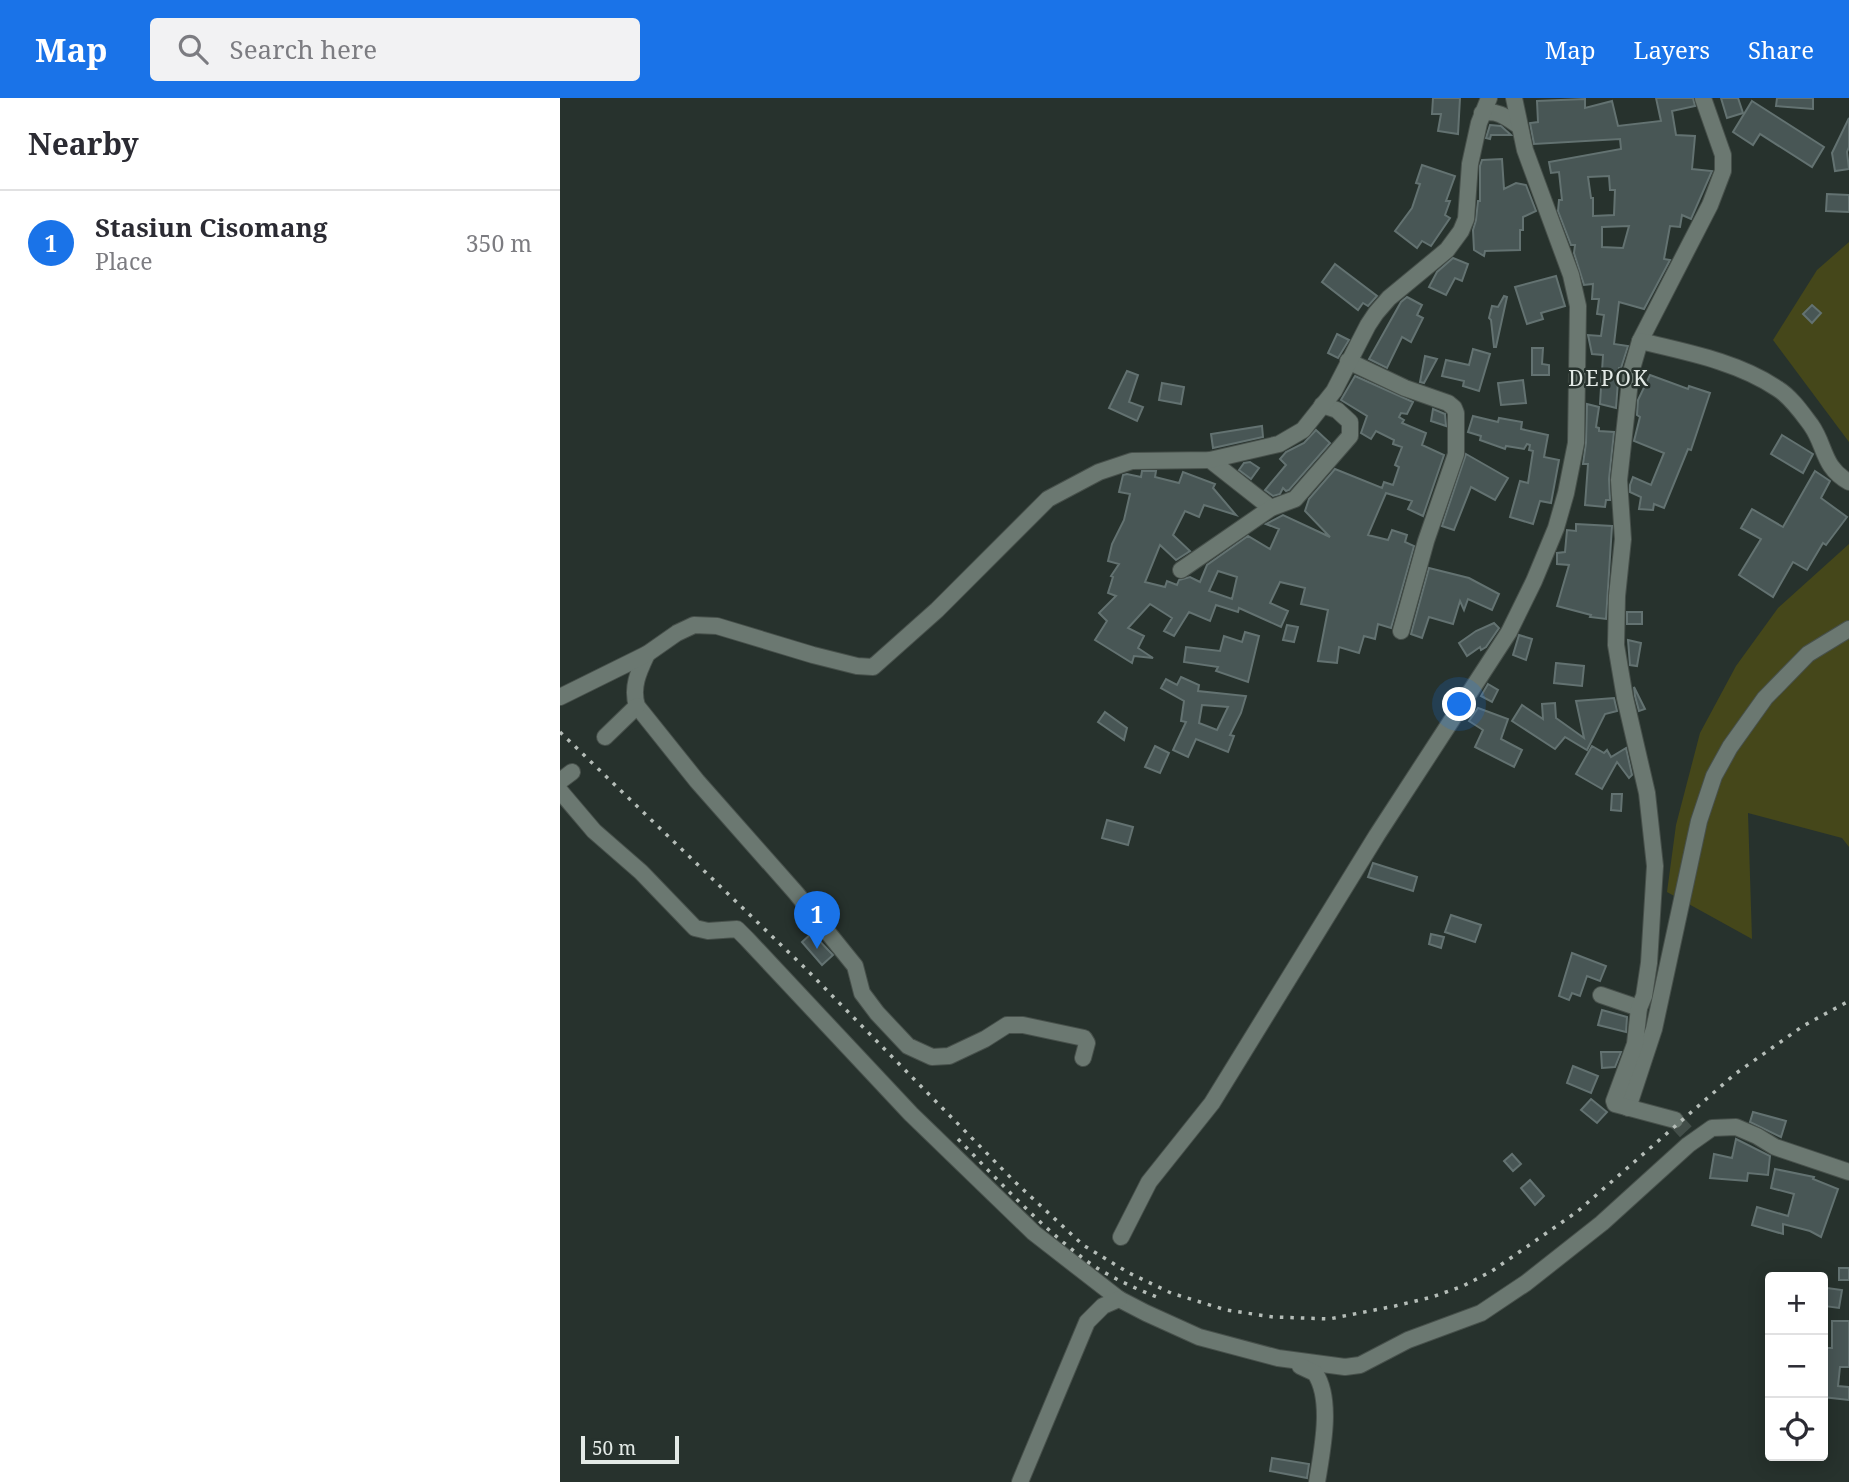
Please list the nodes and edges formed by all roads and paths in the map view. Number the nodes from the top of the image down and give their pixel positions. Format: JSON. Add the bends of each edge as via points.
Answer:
{"nodes":[{"id":1,"x":1514,"y":98,"type":"edge"},
{"id":2,"x":1703,"y":98,"type":"edge"},
{"id":3,"x":1485,"y":105,"type":"edge"},
{"id":4,"x":1519,"y":126,"type":"junction"},
{"id":5,"x":1640,"y":341,"type":"junction"},
{"id":6,"x":1348,"y":361,"type":"junction"},
{"id":7,"x":1322,"y":405,"type":"junction"},
{"id":8,"x":1210,"y":460,"type":"junction"},
{"id":9,"x":1849,"y":482,"type":"edge"},
{"id":10,"x":1271,"y":508,"type":"junction"},
{"id":11,"x":1181,"y":569,"type":"dead end"},
{"id":12,"x":1849,"y":629,"type":"edge"},
{"id":13,"x":1401,"y":631,"type":"dead end"},
{"id":14,"x":648,"y":654,"type":"junction"},
{"id":15,"x":560,"y":697,"type":"edge"},
{"id":16,"x":637,"y":706,"type":"junction"},
{"id":17,"x":605,"y":737,"type":"dead end"},
{"id":18,"x":560,"y":791,"type":"edge"},
{"id":19,"x":1601,"y":995,"type":"dead end"},
{"id":20,"x":1640,"y":1008,"type":"junction"},
{"id":21,"x":1083,"y":1058,"type":"dead end"},
{"id":22,"x":1628,"y":1108,"type":"junction"},
{"id":23,"x":1675,"y":1120,"type":"tunnel mouth"},
{"id":24,"x":1849,"y":1172,"type":"edge"},
{"id":25,"x":1121,"y":1237,"type":"dead end"},
{"id":26,"x":1119,"y":1299,"type":"junction"},
{"id":27,"x":1278,"y":1358,"type":"junction"},
{"id":28,"x":1020,"y":1482,"type":"edge"},
{"id":29,"x":1317,"y":1482,"type":"edge"}],
"edges":[{"from":1,"to":4,"type":"street"},
{"from":2,"to":5,"type":"street","via":[[1724,171]]},
{"from":3,"to":4,"type":"street"},
{"from":3,"to":6,"type":"street","via":[[1461,232],[1376,313]]},
{"from":4,"to":25,"type":"street","via":[[1572,275],[1578,306],[1576,443],[1556,528],[1509,632],[1212,1103],[1149,1182]]},
{"from":5,"to":9,"type":"street","via":[[1735,367],[1781,390],[1813,429],[1832,469]]},
{"from":5,"to":20,"type":"street","via":[[1631,372],[1619,480],[1623,539],[1616,645],[1647,793],[1655,866],[1649,963]]},
{"from":6,"to":7,"type":"street"},
{"from":6,"to":13,"type":"street","via":[[1448,403],[1456,413],[1456,454]]},
{"from":7,"to":8,"type":"street","via":[[1303,430],[1288,440]]},
{"from":7,"to":10,"type":"street","via":[[1337,410],[1350,422],[1350,436],[1295,499]]},
{"from":8,"to":10,"type":"street"},
{"from":8,"to":14,"type":"street","via":[[1132,461],[1099,472],[1048,499],[873,667],[710,625],[685,628]]},
{"from":10,"to":11,"type":"street"},
{"from":12,"to":22,"type":"street","via":[[1808,654],[1765,698],[1714,776],[1699,821],[1654,1029]]},
{"from":14,"to":15,"type":"street"},
{"from":14,"to":16,"type":"street","via":[[633,694]]},
{"from":16,"to":17,"type":"street"},
{"from":16,"to":21,"type":"street","via":[[805,903],[855,966],[862,993],[908,1045],[932,1057],[949,1056],[1007,1025],[1023,1024],[1084,1038]]},
{"from":18,"to":26,"type":"street","via":[[594,831],[695,928],[737,929],[1000,1202]]},
{"from":19,"to":20,"type":"street"},
{"from":20,"to":22,"type":"street","via":[[1634,1044],[1614,1098],[1615,1104]]},
{"from":22,"to":23,"type":"street"},
{"from":24,"to":27,"type":"street","via":[[1775,1147],[1736,1127],[1712,1128],[1689,1138],[1602,1223],[1480,1313],[1360,1364],[1345,1367]]},
{"from":26,"to":27,"type":"street","via":[[1199,1337]]},
{"from":26,"to":28,"type":"street","via":[[1103,1306],[1087,1322]]},
{"from":27,"to":29,"type":"street","via":[[1315,1373],[1324,1392]]}]}
